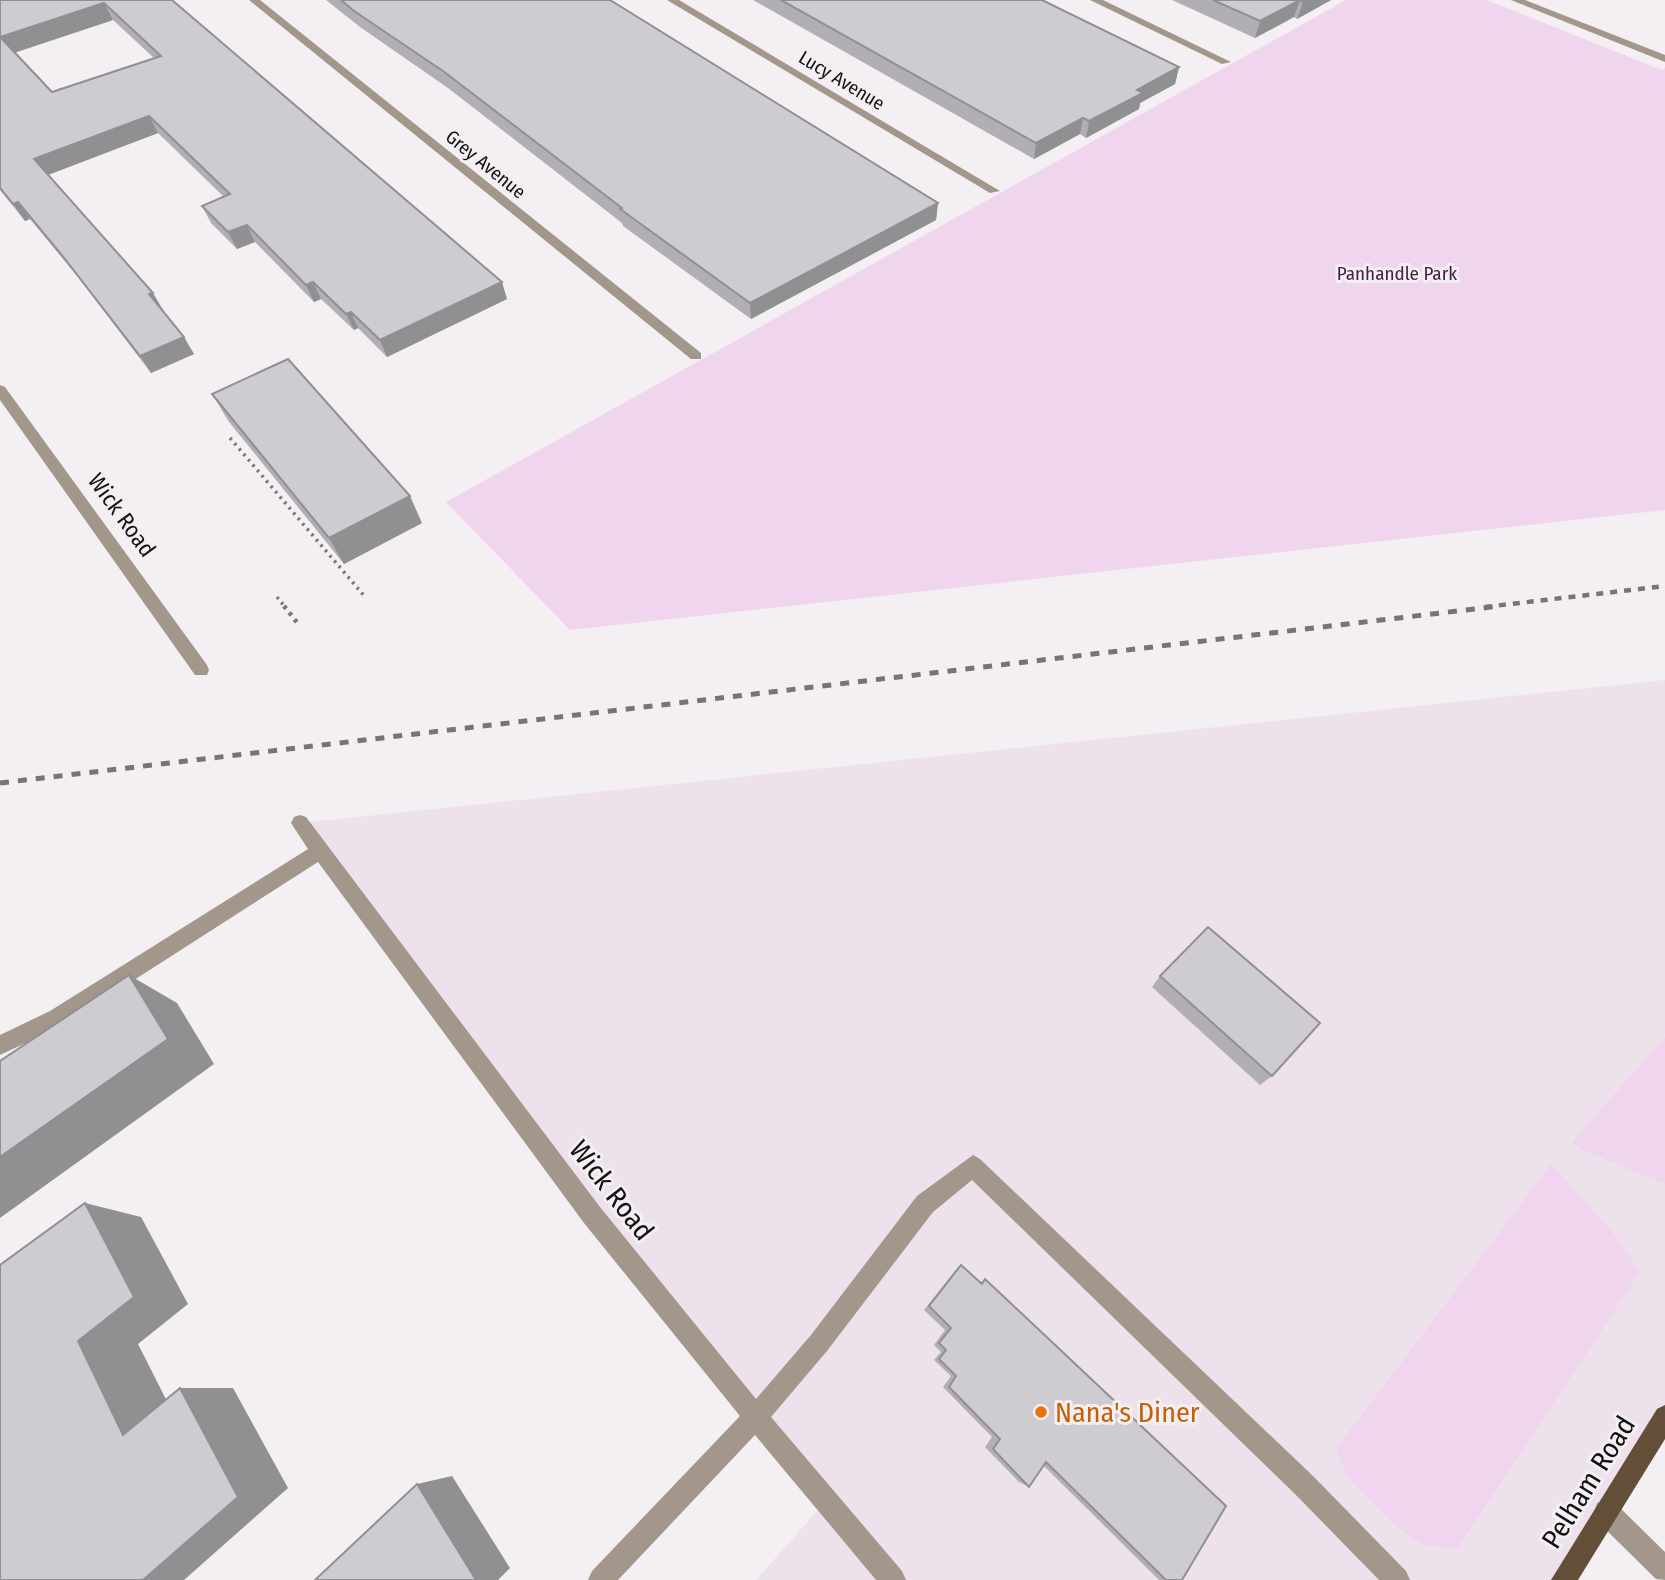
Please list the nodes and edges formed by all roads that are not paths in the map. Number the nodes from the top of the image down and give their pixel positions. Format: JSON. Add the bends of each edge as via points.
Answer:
{"nodes":[{"id":1,"x":254,"y":0,"type":"edge"},
{"id":2,"x":672,"y":0,"type":"edge"},
{"id":3,"x":1095,"y":0,"type":"edge"},
{"id":4,"x":1519,"y":0,"type":"edge"},
{"id":5,"x":1665,"y":59,"type":"edge"},
{"id":6,"x":1226,"y":62,"type":"dead end"},
{"id":7,"x":994,"y":191,"type":"dead end"},
{"id":8,"x":696,"y":356,"type":"dead end"},
{"id":9,"x":0,"y":390,"type":"edge"},
{"id":10,"x":201,"y":670,"type":"dead end"},
{"id":11,"x":300,"y":823,"type":"dead end"},
{"id":12,"x":320,"y":851,"type":"junction"},
{"id":13,"x":0,"y":1045,"type":"edge"},
{"id":14,"x":757,"y":1416,"type":"junction"},
{"id":15,"x":1665,"y":1417,"type":"edge"},
{"id":16,"x":1606,"y":1512,"type":"junction"},
{"id":17,"x":1665,"y":1570,"type":"edge"},
{"id":18,"x":601,"y":1580,"type":"edge"},
{"id":19,"x":893,"y":1580,"type":"edge"},
{"id":20,"x":1397,"y":1580,"type":"edge"},
{"id":21,"x":1564,"y":1580,"type":"edge"}],
"edges":[{"from":1,"to":8,"type":"street","name":"Grey Avenue"},
{"from":2,"to":7,"type":"street","name":"Lucy Avenue"},
{"from":3,"to":6,"type":"street"},
{"from":4,"to":5,"type":"street"},
{"from":9,"to":10,"type":"street","name":"Wick Road"},
{"from":11,"to":12,"type":"street","name":"Wick Road"},
{"from":12,"to":13,"type":"street","via":[[57,1018]]},
{"from":12,"to":14,"type":"street","name":"Wick Road","via":[[592,1215]]},
{"from":14,"to":18,"type":"street"},
{"from":14,"to":19,"type":"street","name":"Wick Road"},
{"from":14,"to":20,"type":"street","via":[[925,1204],[972,1166]]},
{"from":15,"to":16,"type":"main road","name":"Pelham Road"},
{"from":16,"to":17,"type":"street"},
{"from":16,"to":21,"type":"main road","name":"Pelham Road"}]}
